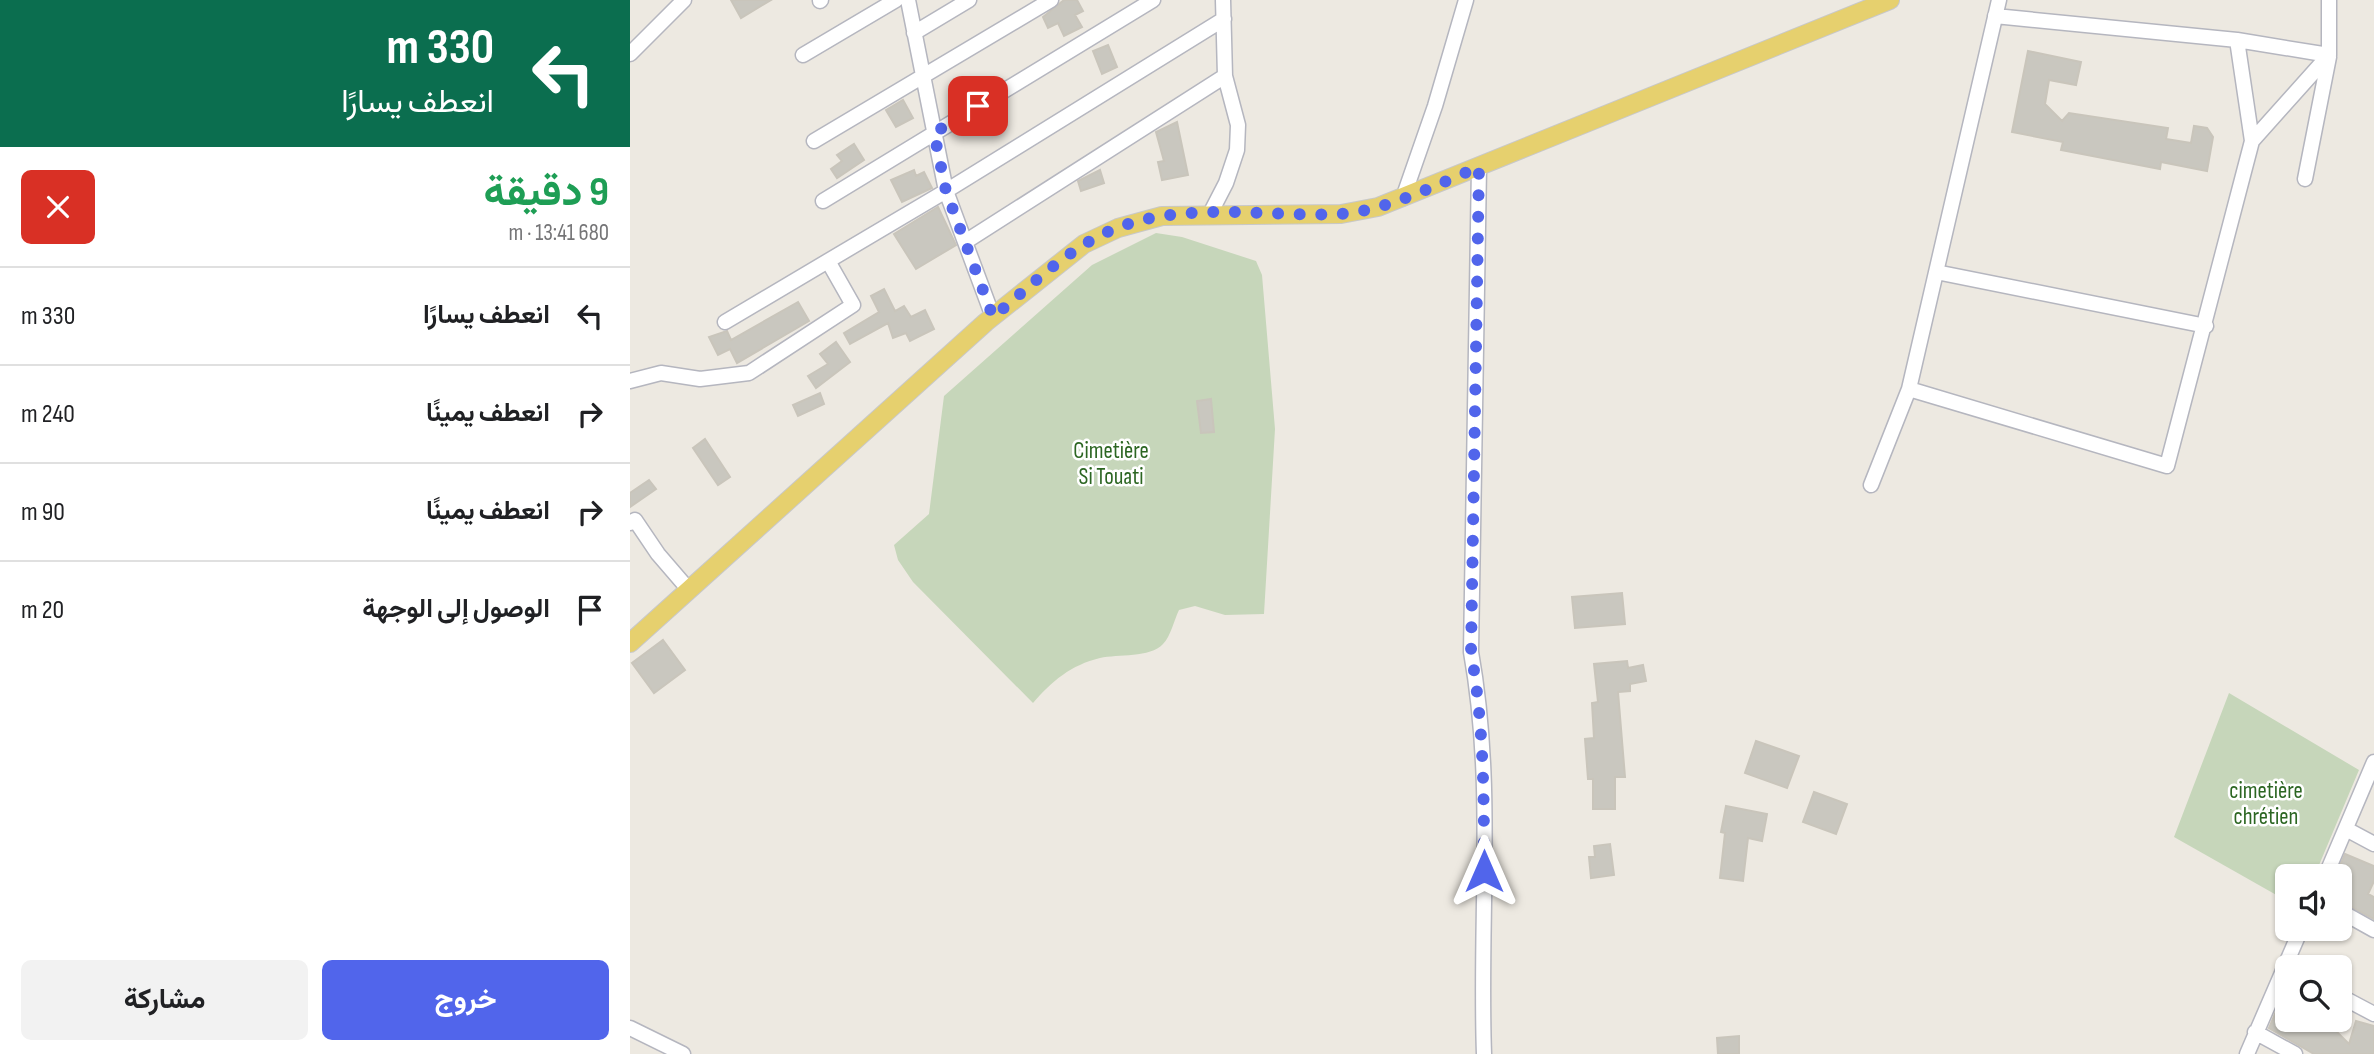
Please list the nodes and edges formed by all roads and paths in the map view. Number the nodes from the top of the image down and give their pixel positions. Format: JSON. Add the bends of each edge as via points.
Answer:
{"nodes":[{"id":1,"x":684,"y":0,"type":"edge"},
{"id":2,"x":895,"y":0,"type":"edge"},
{"id":3,"x":908,"y":0,"type":"edge"},
{"id":4,"x":969,"y":0,"type":"edge"},
{"id":5,"x":1051,"y":0,"type":"edge"},
{"id":6,"x":1153,"y":0,"type":"edge"},
{"id":7,"x":1223,"y":0,"type":"edge"},
{"id":8,"x":1466,"y":0,"type":"edge"},
{"id":9,"x":1890,"y":0,"type":"edge"},
{"id":10,"x":1999,"y":0,"type":"edge"},
{"id":11,"x":2329,"y":0,"type":"edge"},
{"id":12,"x":1995,"y":16,"type":"junction"},
{"id":13,"x":1224,"y":19,"type":"junction"},
{"id":14,"x":914,"y":33,"type":"junction"},
{"id":15,"x":2237,"y":40,"type":"junction"},
{"id":16,"x":630,"y":54,"type":"edge"},
{"id":17,"x":803,"y":55,"type":"dead end"},
{"id":18,"x":2329,"y":55,"type":"junction"},
{"id":19,"x":922,"y":74,"type":"junction"},
{"id":20,"x":1225,"y":76,"type":"junction"},
{"id":21,"x":934,"y":133,"type":"junction"},
{"id":22,"x":814,"y":141,"type":"dead end"},
{"id":23,"x":2252,"y":141,"type":"junction"},
{"id":24,"x":1479,"y":167,"type":"junction"},
{"id":25,"x":2305,"y":179,"type":"dead end"},
{"id":26,"x":946,"y":191,"type":"junction"},
{"id":27,"x":1403,"y":198,"type":"junction"},
{"id":28,"x":823,"y":201,"type":"dead end"},
{"id":29,"x":1210,"y":214,"type":"junction"},
{"id":30,"x":965,"y":242,"type":"junction"},
{"id":31,"x":828,"y":261,"type":"junction"},
{"id":32,"x":1936,"y":272,"type":"junction"},
{"id":33,"x":993,"y":317,"type":"junction"},
{"id":34,"x":725,"y":322,"type":"dead end"},
{"id":35,"x":2206,"y":326,"type":"junction"},
{"id":36,"x":630,"y":381,"type":"edge"},
{"id":37,"x":1909,"y":389,"type":"junction"},
{"id":38,"x":1871,"y":485,"type":"dead end"},
{"id":39,"x":630,"y":523,"type":"edge"},
{"id":40,"x":689,"y":590,"type":"junction"},
{"id":41,"x":631,"y":641,"type":"edge"},
{"id":42,"x":2374,"y":762,"type":"edge"},
{"id":43,"x":2346,"y":829,"type":"junction"},
{"id":44,"x":2374,"y":844,"type":"edge"},
{"id":45,"x":2331,"y":864,"type":"edge"},
{"id":46,"x":2352,"y":918,"type":"edge"},
{"id":47,"x":2374,"y":930,"type":"edge"},
{"id":48,"x":2275,"y":991,"type":"edge"},
{"id":49,"x":2352,"y":1002,"type":"edge"},
{"id":50,"x":2374,"y":1014,"type":"edge"},
{"id":51,"x":630,"y":1028,"type":"edge"},
{"id":52,"x":2255,"y":1032,"type":"junction"},
{"id":53,"x":683,"y":1054,"type":"edge"},
{"id":54,"x":1484,"y":1054,"type":"edge"},
{"id":55,"x":2247,"y":1054,"type":"edge"},
{"id":56,"x":2295,"y":1054,"type":"edge"}],
"edges":[{"from":1,"to":16,"type":"street"},
{"from":2,"to":17,"type":"street"},
{"from":3,"to":14,"type":"street"},
{"from":4,"to":14,"type":"street"},
{"from":5,"to":19,"type":"street"},
{"from":6,"to":21,"type":"street"},
{"from":7,"to":13,"type":"street"},
{"from":8,"to":27,"type":"street"},
{"from":9,"to":24,"type":"main road"},
{"from":10,"to":12,"type":"street"},
{"from":11,"to":18,"type":"street"},
{"from":12,"to":15,"type":"street"},
{"from":12,"to":32,"type":"street"},
{"from":13,"to":20,"type":"street"},
{"from":13,"to":26,"type":"street"},
{"from":14,"to":19,"type":"street"},
{"from":15,"to":18,"type":"street"},
{"from":15,"to":23,"type":"street"},
{"from":18,"to":23,"type":"street"},
{"from":18,"to":25,"type":"street"},
{"from":19,"to":21,"type":"street"},
{"from":19,"to":22,"type":"street"},
{"from":20,"to":29,"type":"street","via":[[1238,125],[1237,150]]},
{"from":20,"to":30,"type":"street"},
{"from":21,"to":26,"type":"street"},
{"from":21,"to":28,"type":"street"},
{"from":23,"to":35,"type":"street"},
{"from":24,"to":27,"type":"main road"},
{"from":24,"to":54,"type":"street","via":[[1471,652],[1485,763]]},
{"from":26,"to":30,"type":"street"},
{"from":26,"to":31,"type":"street"},
{"from":27,"to":29,"type":"main road","via":[[1341,214]]},
{"from":29,"to":33,"type":"main road","via":[[1162,216],[1107,233],[1084,244]]},
{"from":30,"to":33,"type":"street"},
{"from":31,"to":34,"type":"street"},
{"from":31,"to":36,"type":"street","via":[[853,305],[749,373],[699,379],[661,373]]},
{"from":32,"to":35,"type":"street"},
{"from":32,"to":37,"type":"street"},
{"from":33,"to":40,"type":"main road"},
{"from":35,"to":37,"type":"street","via":[[2167,466]]},
{"from":37,"to":38,"type":"street"},
{"from":39,"to":40,"type":"street","via":[[635,520]]},
{"from":40,"to":41,"type":"main road"},
{"from":42,"to":43,"type":"street"},
{"from":43,"to":44,"type":"street"},
{"from":43,"to":45,"type":"street"},
{"from":46,"to":47,"type":"street"},
{"from":48,"to":52,"type":"street"},
{"from":49,"to":50,"type":"street"},
{"from":51,"to":53,"type":"street"},
{"from":52,"to":55,"type":"street"},
{"from":52,"to":56,"type":"street"}]}
